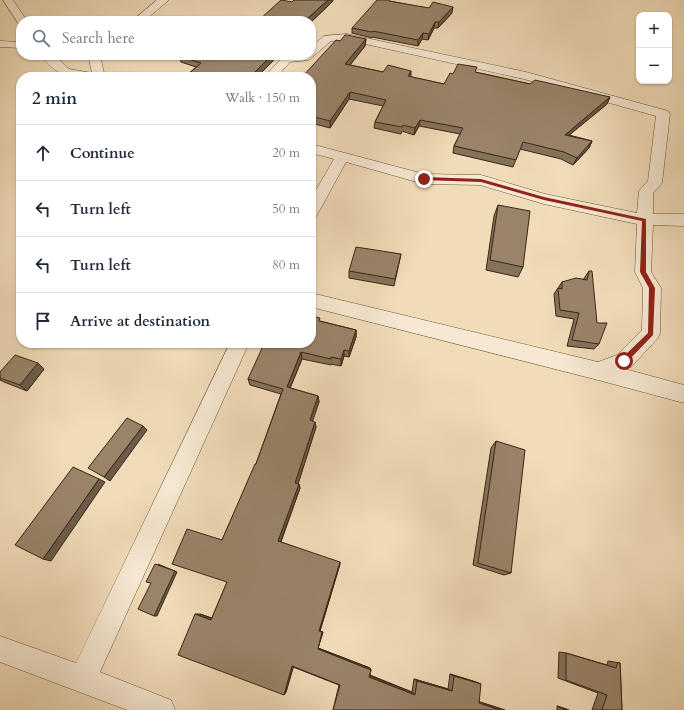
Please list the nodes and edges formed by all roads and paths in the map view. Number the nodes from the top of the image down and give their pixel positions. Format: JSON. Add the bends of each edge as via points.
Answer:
{"nodes":[{"id":1,"x":8,"y":0,"type":"edge"},
{"id":2,"x":164,"y":0,"type":"edge"},
{"id":3,"x":19,"y":16,"type":"edge"},
{"id":4,"x":143,"y":16,"type":"edge"},
{"id":5,"x":0,"y":44,"type":"edge"},
{"id":6,"x":16,"y":45,"type":"edge"},
{"id":7,"x":316,"y":49,"type":"edge"},
{"id":8,"x":52,"y":60,"type":"edge"},
{"id":9,"x":95,"y":60,"type":"edge"},
{"id":10,"x":286,"y":60,"type":"edge"},
{"id":11,"x":65,"y":72,"type":"edge"},
{"id":12,"x":98,"y":72,"type":"edge"},
{"id":13,"x":275,"y":72,"type":"edge"},
{"id":14,"x":316,"y":149,"type":"edge"},
{"id":15,"x":342,"y":157,"type":"junction"},
{"id":16,"x":316,"y":204,"type":"edge"},
{"id":17,"x":645,"y":220,"type":"junction"},
{"id":18,"x":684,"y":220,"type":"edge"},
{"id":19,"x":316,"y":301,"type":"edge"},
{"id":20,"x":238,"y":348,"type":"edge"},
{"id":21,"x":598,"y":371,"type":"junction"},
{"id":22,"x":684,"y":394,"type":"edge"},
{"id":23,"x":0,"y":649,"type":"edge"},
{"id":24,"x":83,"y":679,"type":"junction"},
{"id":25,"x":161,"y":710,"type":"edge"}],
"edges":[{"from":1,"to":3,"type":"street"},
{"from":2,"to":4,"type":"street"},
{"from":5,"to":6,"type":"street"},
{"from":7,"to":17,"type":"street","via":[[328,38],[347,37],[526,76],[662,114],[655,183],[646,192]]},
{"from":8,"to":11,"type":"street"},
{"from":9,"to":12,"type":"street"},
{"from":10,"to":13,"type":"street"},
{"from":14,"to":15,"type":"street"},
{"from":15,"to":16,"type":"street"},
{"from":15,"to":17,"type":"street","via":[[424,179],[481,180],[544,198]]},
{"from":17,"to":18,"type":"street"},
{"from":17,"to":21,"type":"street","via":[[643,272],[652,288],[651,334],[624,361]]},
{"from":19,"to":21,"type":"street"},
{"from":20,"to":24,"type":"street"},
{"from":21,"to":22,"type":"street"},
{"from":23,"to":24,"type":"street"},
{"from":24,"to":25,"type":"street"}]}
